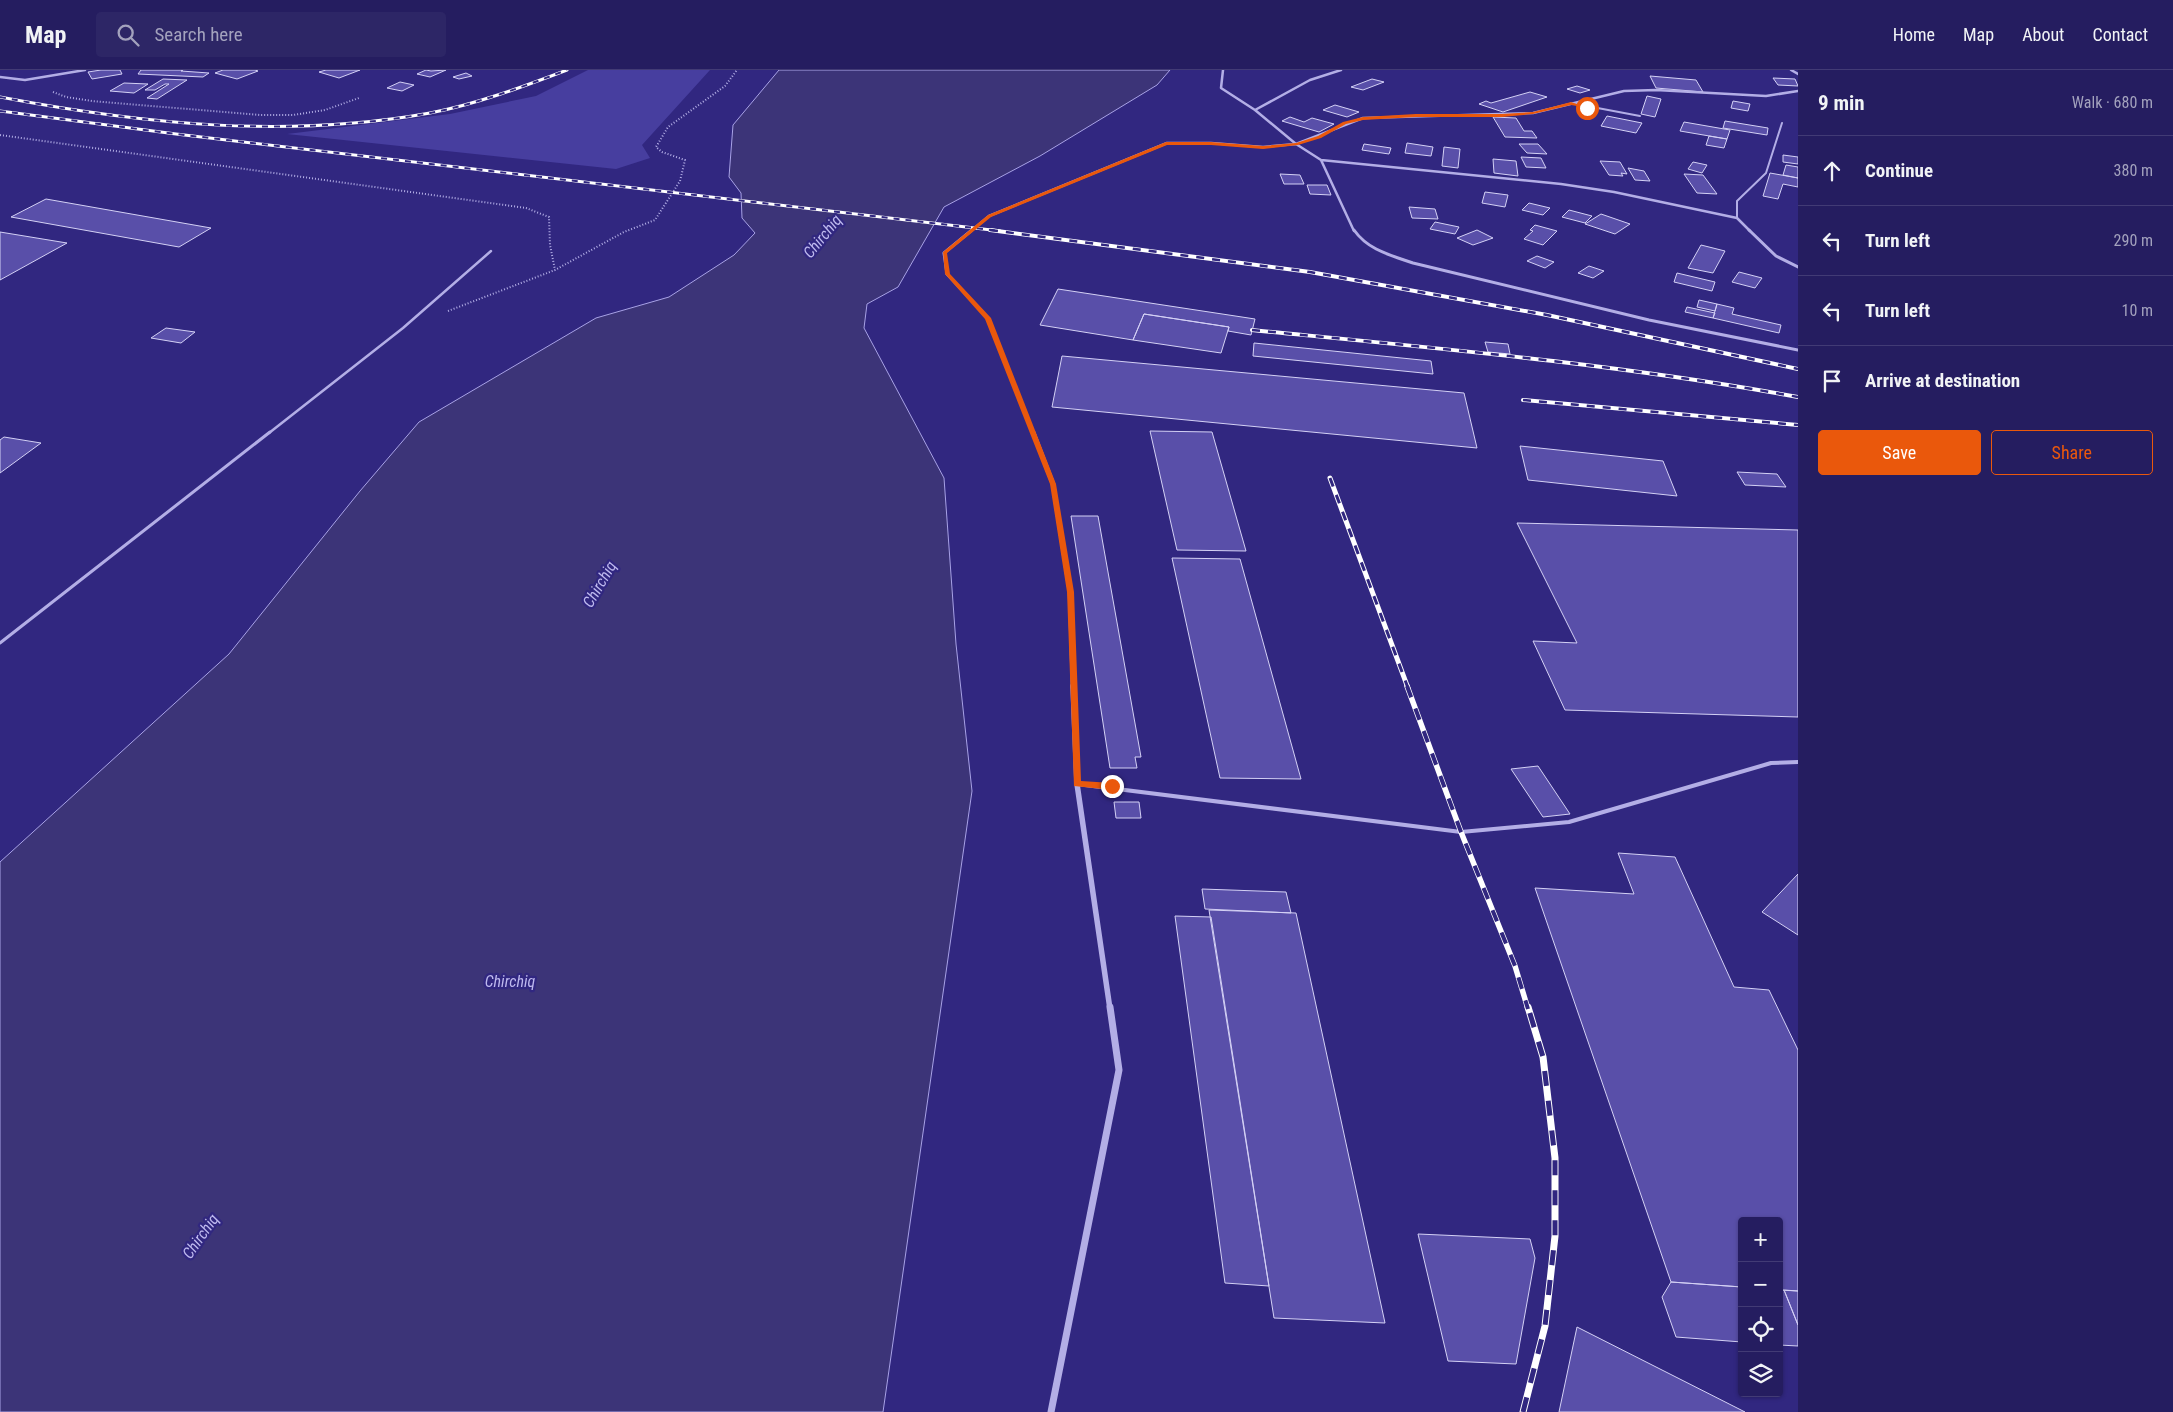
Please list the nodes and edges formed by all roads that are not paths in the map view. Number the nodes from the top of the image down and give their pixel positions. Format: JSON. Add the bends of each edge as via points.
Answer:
{"nodes":[{"id":1,"x":85,"y":70,"type":"edge"},
{"id":2,"x":1223,"y":70,"type":"edge"},
{"id":3,"x":1341,"y":70,"type":"edge"},
{"id":4,"x":1791,"y":70,"type":"edge"},
{"id":5,"x":1798,"y":74,"type":"edge"},
{"id":6,"x":0,"y":77,"type":"edge"},
{"id":7,"x":1798,"y":91,"type":"edge"},
{"id":8,"x":1571,"y":104,"type":"junction"},
{"id":9,"x":1255,"y":110,"type":"junction"},
{"id":10,"x":1640,"y":116,"type":"dead end"},
{"id":11,"x":1782,"y":123,"type":"dead end"},
{"id":12,"x":1296,"y":144,"type":"junction"},
{"id":13,"x":1321,"y":160,"type":"junction"},
{"id":14,"x":1737,"y":218,"type":"junction"},
{"id":15,"x":491,"y":251,"type":"dead end"},
{"id":16,"x":1798,"y":267,"type":"edge"},
{"id":17,"x":1798,"y":350,"type":"edge"},
{"id":18,"x":0,"y":643,"type":"edge"},
{"id":19,"x":1798,"y":762,"type":"edge"},
{"id":20,"x":1076,"y":784,"type":"junction"},
{"id":21,"x":1051,"y":1412,"type":"edge"}],
"edges":[{"from":1,"to":6,"type":"street","via":[[25,80]]},
{"from":2,"to":9,"type":"street","via":[[1221,88]]},
{"from":3,"to":9,"type":"street","via":[[1310,80]]},
{"from":4,"to":5,"type":"street"},
{"from":7,"to":8,"type":"street","via":[[1766,96],[1624,91]]},
{"from":8,"to":10,"type":"lane"},
{"from":8,"to":12,"type":"street","via":[[1533,113],[1363,118]]},
{"from":9,"to":12,"type":"street"},
{"from":11,"to":14,"type":"lane","via":[[1766,172],[1737,201]]},
{"from":12,"to":13,"type":"street"},
{"from":12,"to":20,"type":"street","via":[[1263,147],[1166,144],[989,216],[944,253],[947,274],[988,318],[1053,484],[1070,592]]},
{"from":13,"to":14,"type":"street","via":[[1560,184]]},
{"from":13,"to":17,"type":"street","via":[[1351,226],[1362,242],[1383,253],[1412,263],[1649,320]]},
{"from":14,"to":16,"type":"street","via":[[1776,256]]},
{"from":15,"to":18,"type":"lane","via":[[403,328]]},
{"from":19,"to":20,"type":"lane","via":[[1771,763],[1570,822],[1461,832]]},
{"from":20,"to":21,"type":"street","via":[[1119,1070]]}]}
